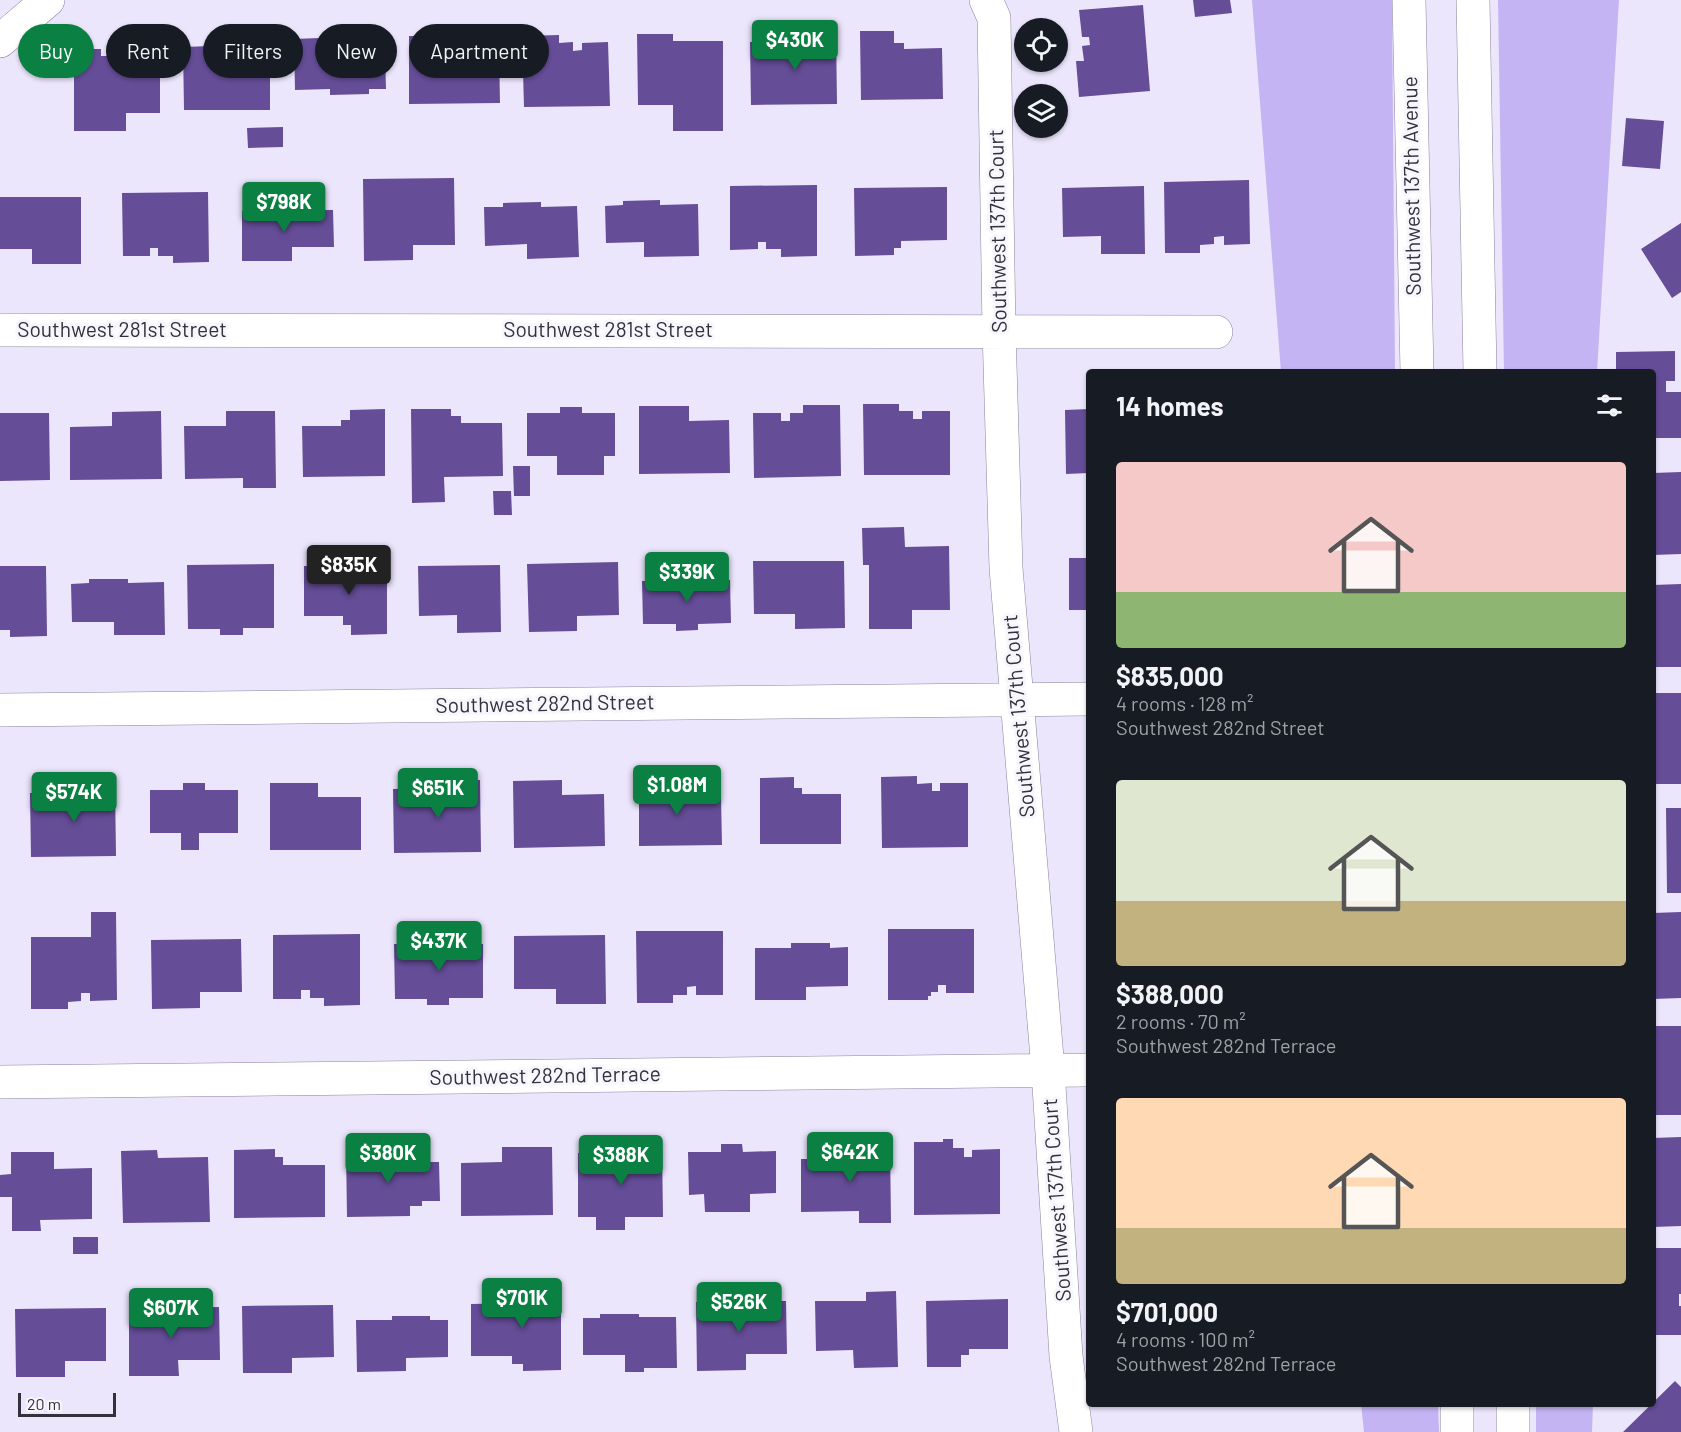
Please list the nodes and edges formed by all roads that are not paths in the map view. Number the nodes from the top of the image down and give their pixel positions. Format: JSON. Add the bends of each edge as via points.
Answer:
{"nodes":[{"id":1,"x":48,"y":0,"type":"edge"},
{"id":2,"x":986,"y":0,"type":"edge"},
{"id":3,"x":1409,"y":0,"type":"edge"},
{"id":4,"x":1473,"y":0,"type":"edge"},
{"id":5,"x":0,"y":41,"type":"edge"},
{"id":6,"x":0,"y":330,"type":"edge"},
{"id":7,"x":999,"y":330,"type":"junction"},
{"id":8,"x":1216,"y":332,"type":"dead end"},
{"id":9,"x":1417,"y":369,"type":"edge"},
{"id":10,"x":1480,"y":369,"type":"edge"},
{"id":11,"x":1018,"y":699,"type":"junction"},
{"id":12,"x":1086,"y":699,"type":"edge"},
{"id":13,"x":0,"y":710,"type":"edge"},
{"id":14,"x":1048,"y":1070,"type":"junction"},
{"id":15,"x":1086,"y":1070,"type":"edge"},
{"id":16,"x":0,"y":1082,"type":"edge"},
{"id":17,"x":1457,"y":1407,"type":"edge"},
{"id":18,"x":1513,"y":1407,"type":"edge"},
{"id":19,"x":1076,"y":1432,"type":"edge"},
{"id":20,"x":1457,"y":1432,"type":"edge"},
{"id":21,"x":1513,"y":1432,"type":"edge"}],
"edges":[{"from":1,"to":5,"type":"street"},
{"from":2,"to":7,"type":"street","name":"Southwest 137th Court","via":[[994,18]]},
{"from":3,"to":9,"type":"street","name":"Southwest 137th Avenue"},
{"from":4,"to":10,"type":"street"},
{"from":6,"to":7,"type":"street","name":"Southwest 281st Street"},
{"from":7,"to":8,"type":"street","name":"Southwest 281st Street"},
{"from":7,"to":11,"type":"street","name":"Southwest 137th Court","via":[[1006,568]]},
{"from":11,"to":12,"type":"street","name":"Southwest 282nd Street"},
{"from":11,"to":13,"type":"street","name":"Southwest 282nd Street"},
{"from":11,"to":14,"type":"street","name":"Southwest 137th Court"},
{"from":14,"to":15,"type":"street","name":"Southwest 282nd Terrace"},
{"from":14,"to":16,"type":"street","name":"Southwest 282nd Terrace"},
{"from":14,"to":19,"type":"street","name":"Southwest 137th Court","via":[[1066,1356]]},
{"from":17,"to":20,"type":"street"},
{"from":18,"to":21,"type":"street"}]}
